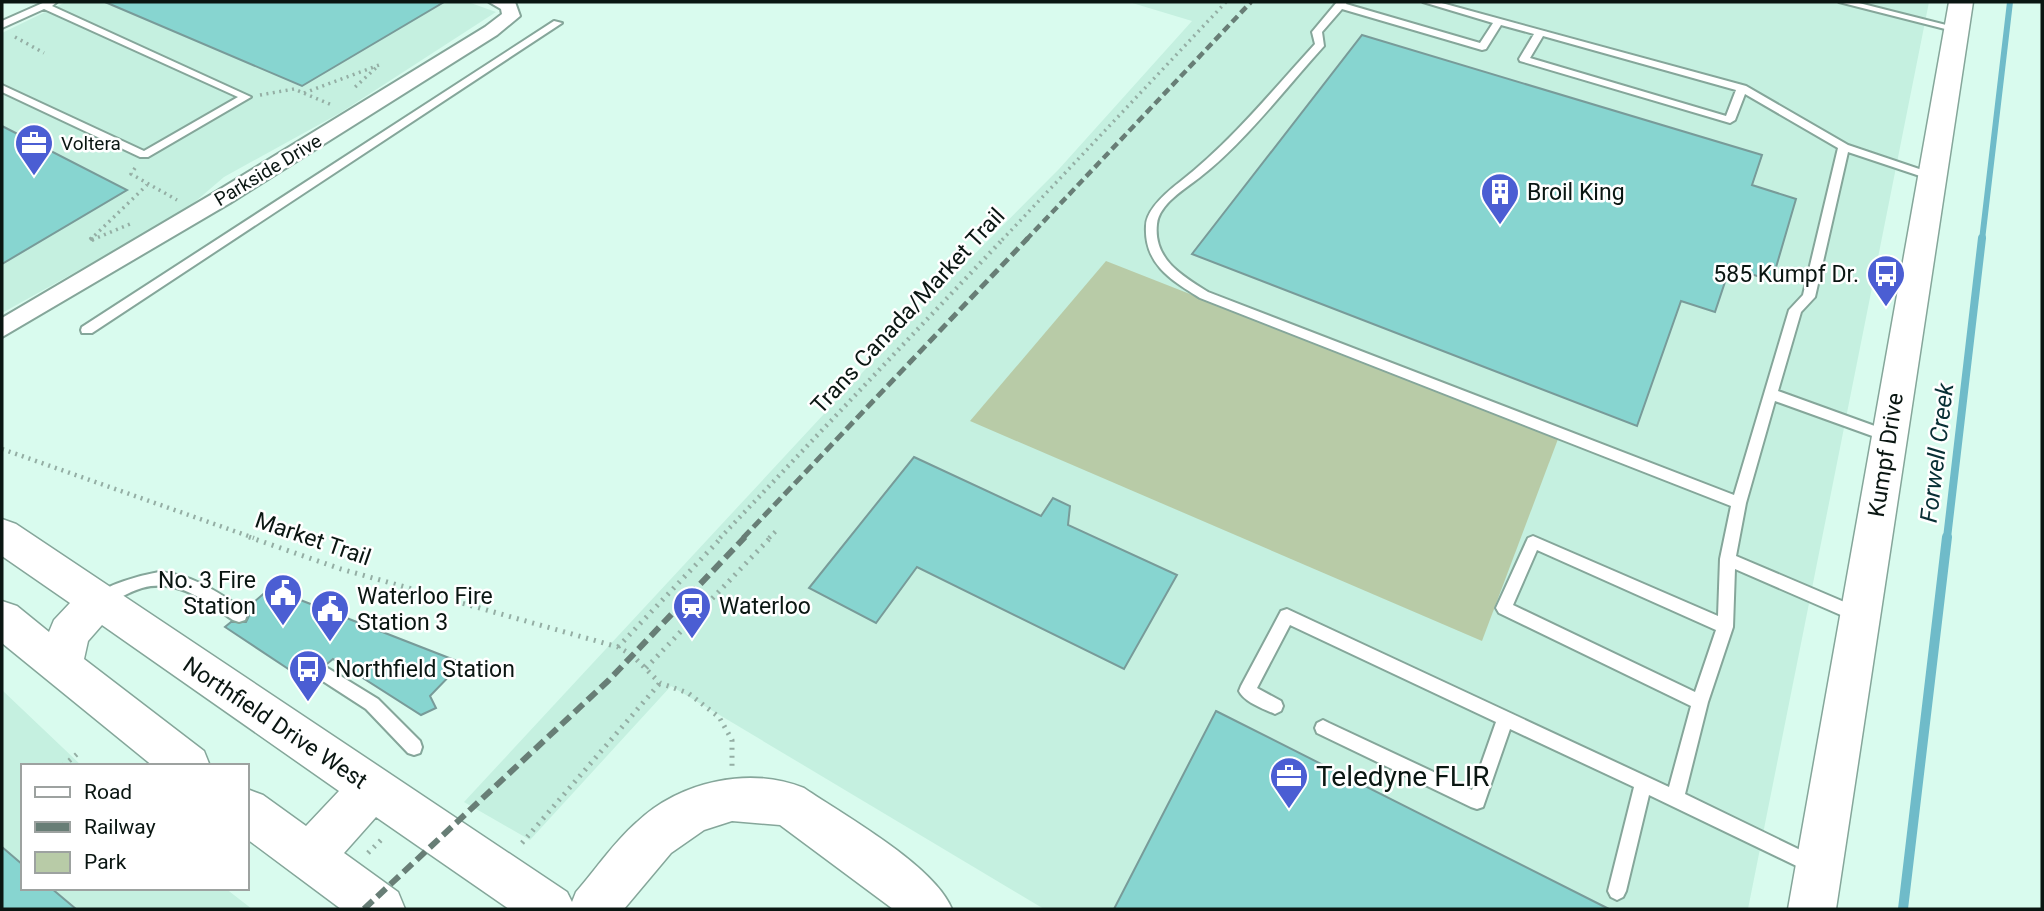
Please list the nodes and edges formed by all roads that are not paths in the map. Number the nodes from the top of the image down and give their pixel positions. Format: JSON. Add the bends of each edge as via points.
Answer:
{"nodes":[{"id":1,"x":498,"y":2,"type":"edge"},
{"id":2,"x":1428,"y":2,"type":"edge"},
{"id":3,"x":1844,"y":2,"type":"edge"},
{"id":4,"x":1341,"y":3,"type":"edge"},
{"id":5,"x":49,"y":4,"type":"edge"},
{"id":6,"x":1959,"y":16,"type":"edge"},
{"id":7,"x":1499,"y":21,"type":"junction"},
{"id":8,"x":557,"y":23,"type":"dead end"},
{"id":9,"x":2,"y":25,"type":"edge"},
{"id":10,"x":1540,"y":33,"type":"junction"},
{"id":11,"x":2,"y":88,"type":"edge"},
{"id":12,"x":1742,"y":88,"type":"junction"},
{"id":13,"x":1844,"y":147,"type":"junction"},
{"id":14,"x":1933,"y":177,"type":"junction"},
{"id":15,"x":2,"y":329,"type":"edge"},
{"id":16,"x":87,"y":330,"type":"dead end"},
{"id":17,"x":1771,"y":394,"type":"junction"},
{"id":18,"x":1889,"y":437,"type":"junction"},
{"id":19,"x":1739,"y":503,"type":"junction"},
{"id":20,"x":2,"y":535,"type":"edge"},
{"id":21,"x":1728,"y":559,"type":"junction"},
{"id":22,"x":98,"y":601,"type":"junction"},
{"id":23,"x":239,"y":615,"type":"dead end"},
{"id":24,"x":1860,"y":616,"type":"junction"},
{"id":25,"x":2,"y":619,"type":"edge"},
{"id":26,"x":1725,"y":627,"type":"junction"},
{"id":27,"x":61,"y":667,"type":"junction"},
{"id":28,"x":320,"y":671,"type":"dead end"},
{"id":29,"x":1700,"y":702,"type":"junction"},
{"id":30,"x":1275,"y":706,"type":"dead end"},
{"id":31,"x":1505,"y":720,"type":"junction"},
{"id":32,"x":1323,"y":727,"type":"dead end"},
{"id":33,"x":414,"y":747,"type":"dead end"},
{"id":34,"x":185,"y":764,"type":"edge"},
{"id":35,"x":1643,"y":784,"type":"junction"},
{"id":36,"x":1675,"y":798,"type":"junction"},
{"id":37,"x":382,"y":809,"type":"junction"},
{"id":38,"x":248,"y":812,"type":"edge"},
{"id":39,"x":308,"y":857,"type":"junction"},
{"id":40,"x":1818,"y":867,"type":"junction"},
{"id":41,"x":1617,"y":891,"type":"dead end"},
{"id":42,"x":381,"y":909,"type":"edge"},
{"id":43,"x":550,"y":909,"type":"edge"},
{"id":44,"x":593,"y":909,"type":"edge"},
{"id":45,"x":928,"y":909,"type":"edge"},
{"id":46,"x":1811,"y":909,"type":"edge"}],
"edges":[{"from":1,"to":15,"type":"street","name":"Parkside Drive","via":[[509,6],[511,16],[491,31]]},
{"from":2,"to":7,"type":"lane"},
{"from":3,"to":6,"type":"lane"},
{"from":4,"to":7,"type":"lane","via":[[1482,47]]},
{"from":4,"to":19,"type":"lane","via":[[1317,32],[1320,44],[1214,161],[1165,198],[1151,223],[1155,252],[1172,275],[1204,295]]},
{"from":5,"to":9,"type":"lane"},
{"from":5,"to":11,"type":"lane","via":[[246,97],[144,155]]},
{"from":6,"to":14,"type":"street","name":"Kumpf Drive"},
{"from":7,"to":10,"type":"lane"},
{"from":8,"to":16,"type":"lane"},
{"from":10,"to":12,"type":"lane"},
{"from":10,"to":12,"type":"lane","via":[[1524,59],[1730,120]]},
{"from":12,"to":13,"type":"lane"},
{"from":13,"to":14,"type":"lane"},
{"from":13,"to":17,"type":"lane","via":[[1809,298],[1795,310]]},
{"from":14,"to":18,"type":"street","name":"Kumpf Drive"},
{"from":17,"to":18,"type":"lane"},
{"from":17,"to":19,"type":"lane"},
{"from":18,"to":24,"type":"street","name":"Kumpf Drive"},
{"from":19,"to":21,"type":"lane"},
{"from":20,"to":22,"type":"street","name":"Northfield Drive West"},
{"from":21,"to":24,"type":"lane"},
{"from":21,"to":26,"type":"lane"},
{"from":22,"to":23,"type":"lane","via":[[132,584],[166,577],[191,583]]},
{"from":22,"to":27,"type":"street","via":[[69,633]]},
{"from":22,"to":37,"type":"street","name":"Northfield Drive West"},
{"from":24,"to":40,"type":"street","name":"Kumpf Drive"},
{"from":25,"to":27,"type":"street"},
{"from":26,"to":29,"type":"lane"},
{"from":26,"to":29,"type":"lane","via":[[1533,541],[1504,608]]},
{"from":27,"to":34,"type":"street"},
{"from":28,"to":33,"type":"lane","via":[[372,704]]},
{"from":29,"to":36,"type":"lane"},
{"from":30,"to":31,"type":"lane","via":[[1247,691],[1287,616]]},
{"from":31,"to":32,"type":"lane","via":[[1477,801]]},
{"from":31,"to":35,"type":"lane"},
{"from":35,"to":36,"type":"lane"},
{"from":35,"to":41,"type":"lane"},
{"from":36,"to":40,"type":"lane"},
{"from":37,"to":39,"type":"street"},
{"from":37,"to":43,"type":"street","name":"Northfield Drive West"},
{"from":38,"to":39,"type":"street"},
{"from":39,"to":42,"type":"street"},
{"from":40,"to":46,"type":"street","name":"Kumpf Drive"},
{"from":44,"to":45,"type":"street","via":[[654,837],[691,812],[732,799],[788,804],[895,879]]}]}
